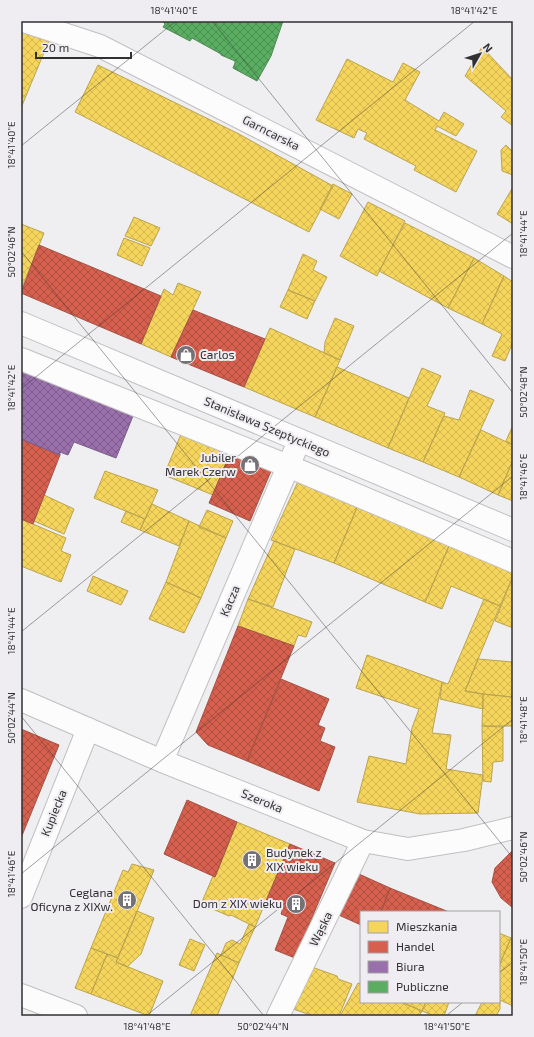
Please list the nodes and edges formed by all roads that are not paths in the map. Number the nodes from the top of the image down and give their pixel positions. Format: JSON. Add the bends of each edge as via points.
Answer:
{"nodes":[{"id":1,"x":24,"y":21,"type":"edge"},
{"id":2,"x":513,"y":257,"type":"edge"},
{"id":3,"x":21,"y":323,"type":"edge"},
{"id":4,"x":21,"y":359,"type":"edge"},
{"id":5,"x":299,"y":441,"type":"junction"},
{"id":6,"x":288,"y":466,"type":"junction"},
{"id":7,"x":513,"y":530,"type":"edge"},
{"id":8,"x":513,"y":561,"type":"edge"},
{"id":9,"x":21,"y":700,"type":"edge"},
{"id":10,"x":88,"y":729,"type":"junction"},
{"id":11,"x":162,"y":761,"type":"junction"},
{"id":12,"x":513,"y":828,"type":"edge"},
{"id":13,"x":363,"y":841,"type":"junction"},
{"id":14,"x":21,"y":897,"type":"edge"},
{"id":15,"x":21,"y":995,"type":"edge"},
{"id":16,"x":76,"y":1016,"type":"edge"},
{"id":17,"x":278,"y":1016,"type":"edge"}],
"edges":[{"from":1,"to":2,"type":"street","name":"Garncarska","via":[[100,46]]},
{"from":3,"to":5,"type":"street","name":"Stanisława Szeptyckiego"},
{"from":4,"to":6,"type":"street"},
{"from":5,"to":6,"type":"street","name":"Kacza"},
{"from":5,"to":7,"type":"street","name":"Stanisława Szeptyckiego"},
{"from":6,"to":8,"type":"street"},
{"from":6,"to":11,"type":"street","name":"Kacza"},
{"from":9,"to":10,"type":"street","name":"Szeroka"},
{"from":10,"to":11,"type":"street","name":"Szeroka"},
{"from":10,"to":14,"type":"street","name":"Kupiecka"},
{"from":11,"to":13,"type":"street","name":"Szeroka"},
{"from":12,"to":13,"type":"street","name":"Szeroka","via":[[464,840],[408,849]]},
{"from":13,"to":17,"type":"street","name":"Wąska"},
{"from":15,"to":16,"type":"street"}]}
